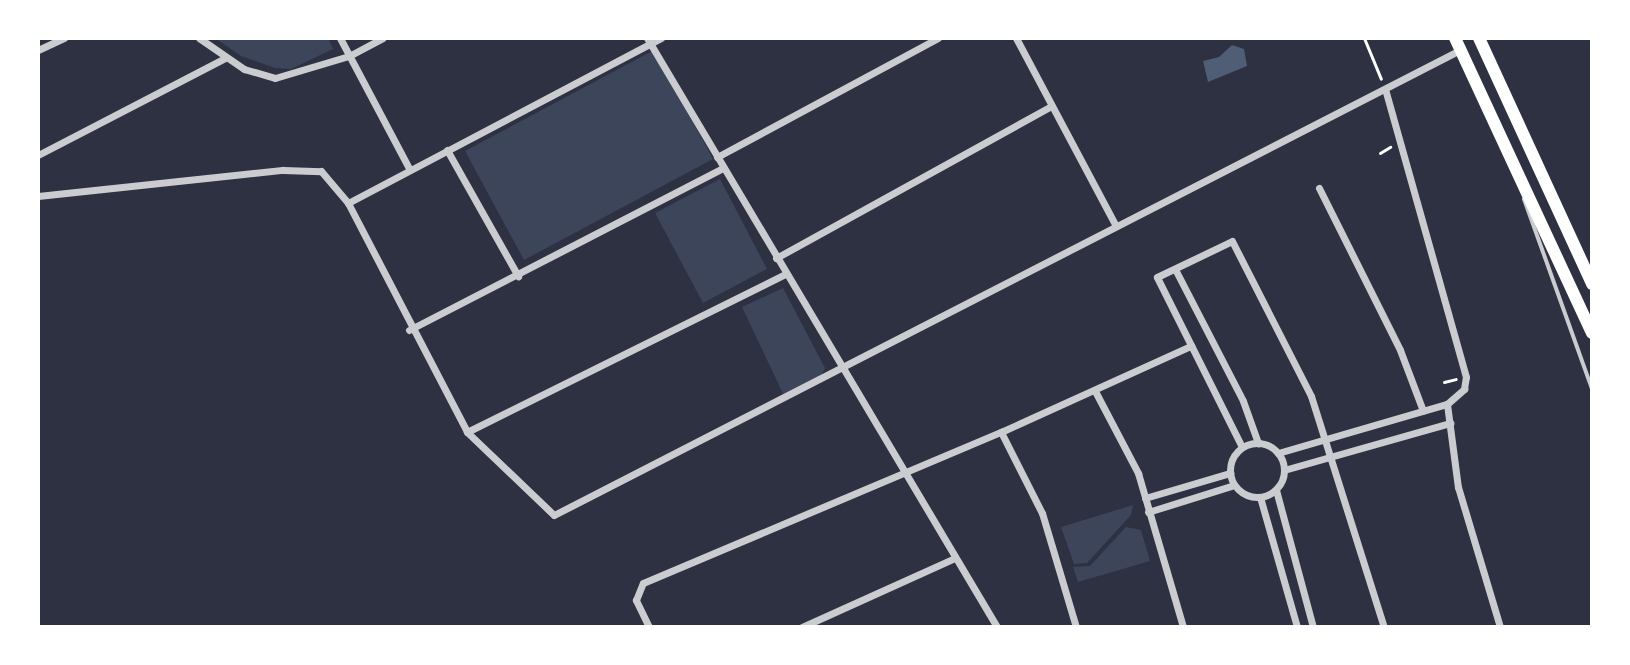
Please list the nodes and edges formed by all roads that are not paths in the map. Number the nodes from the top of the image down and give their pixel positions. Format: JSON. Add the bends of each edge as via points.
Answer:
{"nodes":[{"id":1,"x":199,"y":38,"type":"edge"},
{"id":2,"x":340,"y":38,"type":"edge"},
{"id":3,"x":383,"y":38,"type":"edge"},
{"id":4,"x":661,"y":38,"type":"edge"},
{"id":5,"x":938,"y":38,"type":"edge"},
{"id":6,"x":1016,"y":38,"type":"edge"},
{"id":7,"x":1479,"y":38,"type":"edge"},
{"id":8,"x":58,"y":39,"type":"edge"},
{"id":9,"x":649,"y":41,"type":"edge"},
{"id":10,"x":1457,"y":44,"type":"edge"},
{"id":11,"x":38,"y":50,"type":"edge"},
{"id":12,"x":349,"y":56,"type":"junction"},
{"id":13,"x":225,"y":58,"type":"junction"},
{"id":14,"x":1385,"y":89,"type":"junction"},
{"id":15,"x":1051,"y":106,"type":"junction"},
{"id":16,"x":447,"y":150,"type":"junction"},
{"id":17,"x":38,"y":155,"type":"edge"},
{"id":18,"x":717,"y":157,"type":"junction"},
{"id":19,"x":1511,"y":158,"type":"junction"},
{"id":20,"x":723,"y":168,"type":"junction"},
{"id":21,"x":410,"y":170,"type":"junction"},
{"id":22,"x":1319,"y":188,"type":"dead end"},
{"id":23,"x":38,"y":196,"type":"edge"},
{"id":24,"x":348,"y":203,"type":"junction"},
{"id":25,"x":1116,"y":226,"type":"junction"},
{"id":26,"x":776,"y":258,"type":"junction"},
{"id":27,"x":1175,"y":269,"type":"junction"},
{"id":28,"x":785,"y":274,"type":"junction"},
{"id":29,"x":518,"y":276,"type":"junction"},
{"id":30,"x":1592,"y":284,"type":"edge"},
{"id":31,"x":409,"y":330,"type":"junction"},
{"id":32,"x":1592,"y":333,"type":"edge"},
{"id":33,"x":1191,"y":346,"type":"junction"},
{"id":34,"x":841,"y":367,"type":"junction"},
{"id":35,"x":1592,"y":389,"type":"edge"},
{"id":36,"x":1095,"y":391,"type":"junction"},
{"id":37,"x":1447,"y":404,"type":"junction"},
{"id":38,"x":1423,"y":411,"type":"junction"},
{"id":39,"x":1450,"y":423,"type":"junction"},
{"id":40,"x":467,"y":432,"type":"junction"},
{"id":41,"x":1001,"y":432,"type":"junction"},
{"id":42,"x":1325,"y":438,"type":"junction"},
{"id":43,"x":1258,"y":443,"type":"junction"},
{"id":44,"x":1242,"y":447,"type":"junction"},
{"id":45,"x":1278,"y":453,"type":"junction"},
{"id":46,"x":1332,"y":456,"type":"junction"},
{"id":47,"x":1284,"y":470,"type":"junction"},
{"id":48,"x":903,"y":471,"type":"junction"},
{"id":49,"x":1230,"y":473,"type":"junction"},
{"id":50,"x":1234,"y":485,"type":"junction"},
{"id":51,"x":1276,"y":490,"type":"junction"},
{"id":52,"x":1260,"y":497,"type":"junction"},
{"id":53,"x":1145,"y":498,"type":"junction"},
{"id":54,"x":1148,"y":512,"type":"junction"},
{"id":55,"x":955,"y":558,"type":"junction"},
{"id":56,"x":649,"y":627,"type":"edge"},
{"id":57,"x":802,"y":627,"type":"edge"},
{"id":58,"x":997,"y":627,"type":"edge"},
{"id":59,"x":1076,"y":627,"type":"edge"},
{"id":60,"x":1183,"y":627,"type":"edge"},
{"id":61,"x":1297,"y":627,"type":"edge"},
{"id":62,"x":1313,"y":627,"type":"edge"},
{"id":63,"x":1384,"y":627,"type":"edge"},
{"id":64,"x":1500,"y":627,"type":"edge"}],
"edges":[{"from":1,"to":13,"type":"street"},
{"from":2,"to":12,"type":"street"},
{"from":3,"to":12,"type":"street"},
{"from":4,"to":9,"type":"street"},
{"from":5,"to":18,"type":"street"},
{"from":6,"to":15,"type":"street"},
{"from":7,"to":30,"type":"highway"},
{"from":8,"to":11,"type":"street"},
{"from":9,"to":16,"type":"street"},
{"from":9,"to":18,"type":"street"},
{"from":10,"to":14,"type":"street"},
{"from":10,"to":19,"type":"highway"},
{"from":12,"to":13,"type":"street","via":[[275,78]]},
{"from":12,"to":21,"type":"street"},
{"from":13,"to":17,"type":"street"},
{"from":14,"to":25,"type":"street"},
{"from":14,"to":37,"type":"street","via":[[1466,377],[1457,399]]},
{"from":15,"to":25,"type":"street"},
{"from":15,"to":26,"type":"street"},
{"from":16,"to":21,"type":"street"},
{"from":16,"to":29,"type":"street"},
{"from":18,"to":20,"type":"street"},
{"from":19,"to":32,"type":"highway"},
{"from":19,"to":35,"type":"lane"},
{"from":20,"to":26,"type":"street"},
{"from":20,"to":29,"type":"street"},
{"from":21,"to":24,"type":"street"},
{"from":22,"to":38,"type":"street","via":[[1400,350]]},
{"from":23,"to":24,"type":"street","via":[[306,168],[329,177]]},
{"from":24,"to":31,"type":"street"},
{"from":25,"to":34,"type":"street"},
{"from":26,"to":28,"type":"street"},
{"from":27,"to":33,"type":"street","via":[[1157,277]]},
{"from":27,"to":42,"type":"street","via":[[1232,241],[1305,381]]},
{"from":27,"to":43,"type":"street","via":[[1243,401]]},
{"from":28,"to":34,"type":"street"},
{"from":28,"to":40,"type":"street"},
{"from":29,"to":31,"type":"street"},
{"from":31,"to":40,"type":"street"},
{"from":33,"to":36,"type":"street"},
{"from":33,"to":44,"type":"street","via":[[1229,411]]},
{"from":34,"to":40,"type":"street","via":[[554,515]]},
{"from":34,"to":48,"type":"street"},
{"from":36,"to":41,"type":"street"},
{"from":36,"to":53,"type":"street","via":[[1135,466]]},
{"from":37,"to":38,"type":"street"},
{"from":37,"to":39,"type":"street"},
{"from":38,"to":42,"type":"street"},
{"from":39,"to":46,"type":"street"},
{"from":39,"to":64,"type":"street","via":[[1458,487]]},
{"from":41,"to":48,"type":"street"},
{"from":41,"to":59,"type":"street","via":[[1042,513]]},
{"from":42,"to":45,"type":"street"},
{"from":42,"to":46,"type":"street"},
{"from":43,"to":44,"type":"street"},
{"from":43,"to":45,"type":"street"},
{"from":44,"to":49,"type":"street","via":[[1232,458]]},
{"from":45,"to":47,"type":"street"},
{"from":46,"to":47,"type":"street"},
{"from":46,"to":63,"type":"street"},
{"from":47,"to":51,"type":"street"},
{"from":48,"to":55,"type":"street"},
{"from":48,"to":56,"type":"street","via":[[643,583],[636,600]]},
{"from":49,"to":50,"type":"street"},
{"from":49,"to":53,"type":"street"},
{"from":50,"to":52,"type":"street"},
{"from":50,"to":54,"type":"street"},
{"from":51,"to":52,"type":"street"},
{"from":51,"to":62,"type":"street"},
{"from":52,"to":61,"type":"street"},
{"from":53,"to":54,"type":"street"},
{"from":54,"to":60,"type":"street"},
{"from":55,"to":57,"type":"street"},
{"from":55,"to":58,"type":"street"}]}
